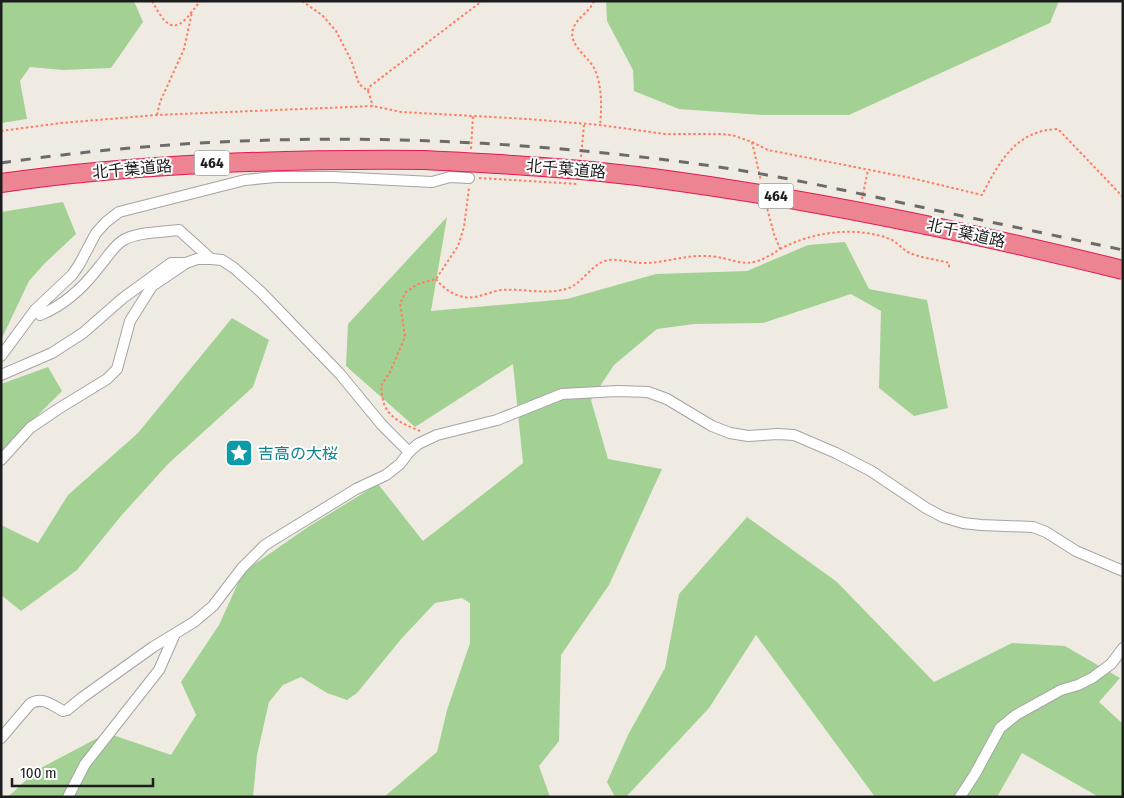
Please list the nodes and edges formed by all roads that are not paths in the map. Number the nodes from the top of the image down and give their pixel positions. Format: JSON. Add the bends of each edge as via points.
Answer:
{"nodes":[{"id":1,"x":470,"y":178,"type":"road end"},
{"id":2,"x":1,"y":183,"type":"edge"},
{"id":3,"x":211,"y":259,"type":"junction"},
{"id":4,"x":186,"y":263,"type":"junction"},
{"id":5,"x":1123,"y":270,"type":"edge"},
{"id":6,"x":35,"y":310,"type":"junction"},
{"id":7,"x":1,"y":356,"type":"edge"},
{"id":8,"x":1,"y":374,"type":"edge"},
{"id":9,"x":409,"y":452,"type":"junction"},
{"id":10,"x":1,"y":460,"type":"edge"},
{"id":11,"x":1123,"y":571,"type":"edge"},
{"id":12,"x":175,"y":635,"type":"junction"},
{"id":13,"x":1123,"y":648,"type":"edge"},
{"id":14,"x":1,"y":738,"type":"edge"},
{"id":15,"x":68,"y":797,"type":"edge"},
{"id":16,"x":960,"y":797,"type":"edge"}],
"edges":[{"from":1,"to":6,"type":"street","via":[[427,182],[275,177],[245,180],[120,212],[96,233],[72,274]]},
{"from":2,"to":5,"type":"highway","name":"北千葉道路","number":"464","bridge":true,"via":[[87,173],[269,160],[423,160],[504,164],[658,178],[744,191],[908,221]]},
{"from":3,"to":4,"type":"street"},
{"from":3,"to":6,"type":"street","via":[[179,230],[132,236],[115,247],[84,287],[70,298],[49,312],[40,315]]},
{"from":3,"to":9,"type":"street","via":[[222,260],[261,292]]},
{"from":4,"to":8,"type":"street","via":[[171,263],[60,348]]},
{"from":4,"to":10,"type":"street","via":[[152,286],[144,296],[130,321],[117,369],[107,379],[30,428]]},
{"from":6,"to":7,"type":"street"},
{"from":9,"to":11,"type":"street","via":[[437,435],[497,420],[562,394],[648,392],[730,433],[794,435],[823,447],[871,471],[943,518],[981,525],[1033,526],[1076,551]]},
{"from":9,"to":12,"type":"street","via":[[386,476],[356,489],[265,546],[242,568],[213,606]]},
{"from":12,"to":14,"type":"street","via":[[153,647],[67,710],[35,700]]},
{"from":12,"to":15,"type":"street","via":[[159,670],[85,764]]},
{"from":13,"to":16,"type":"street","via":[[1111,664],[1092,678],[1061,690],[1016,715],[1000,728]]}]}
